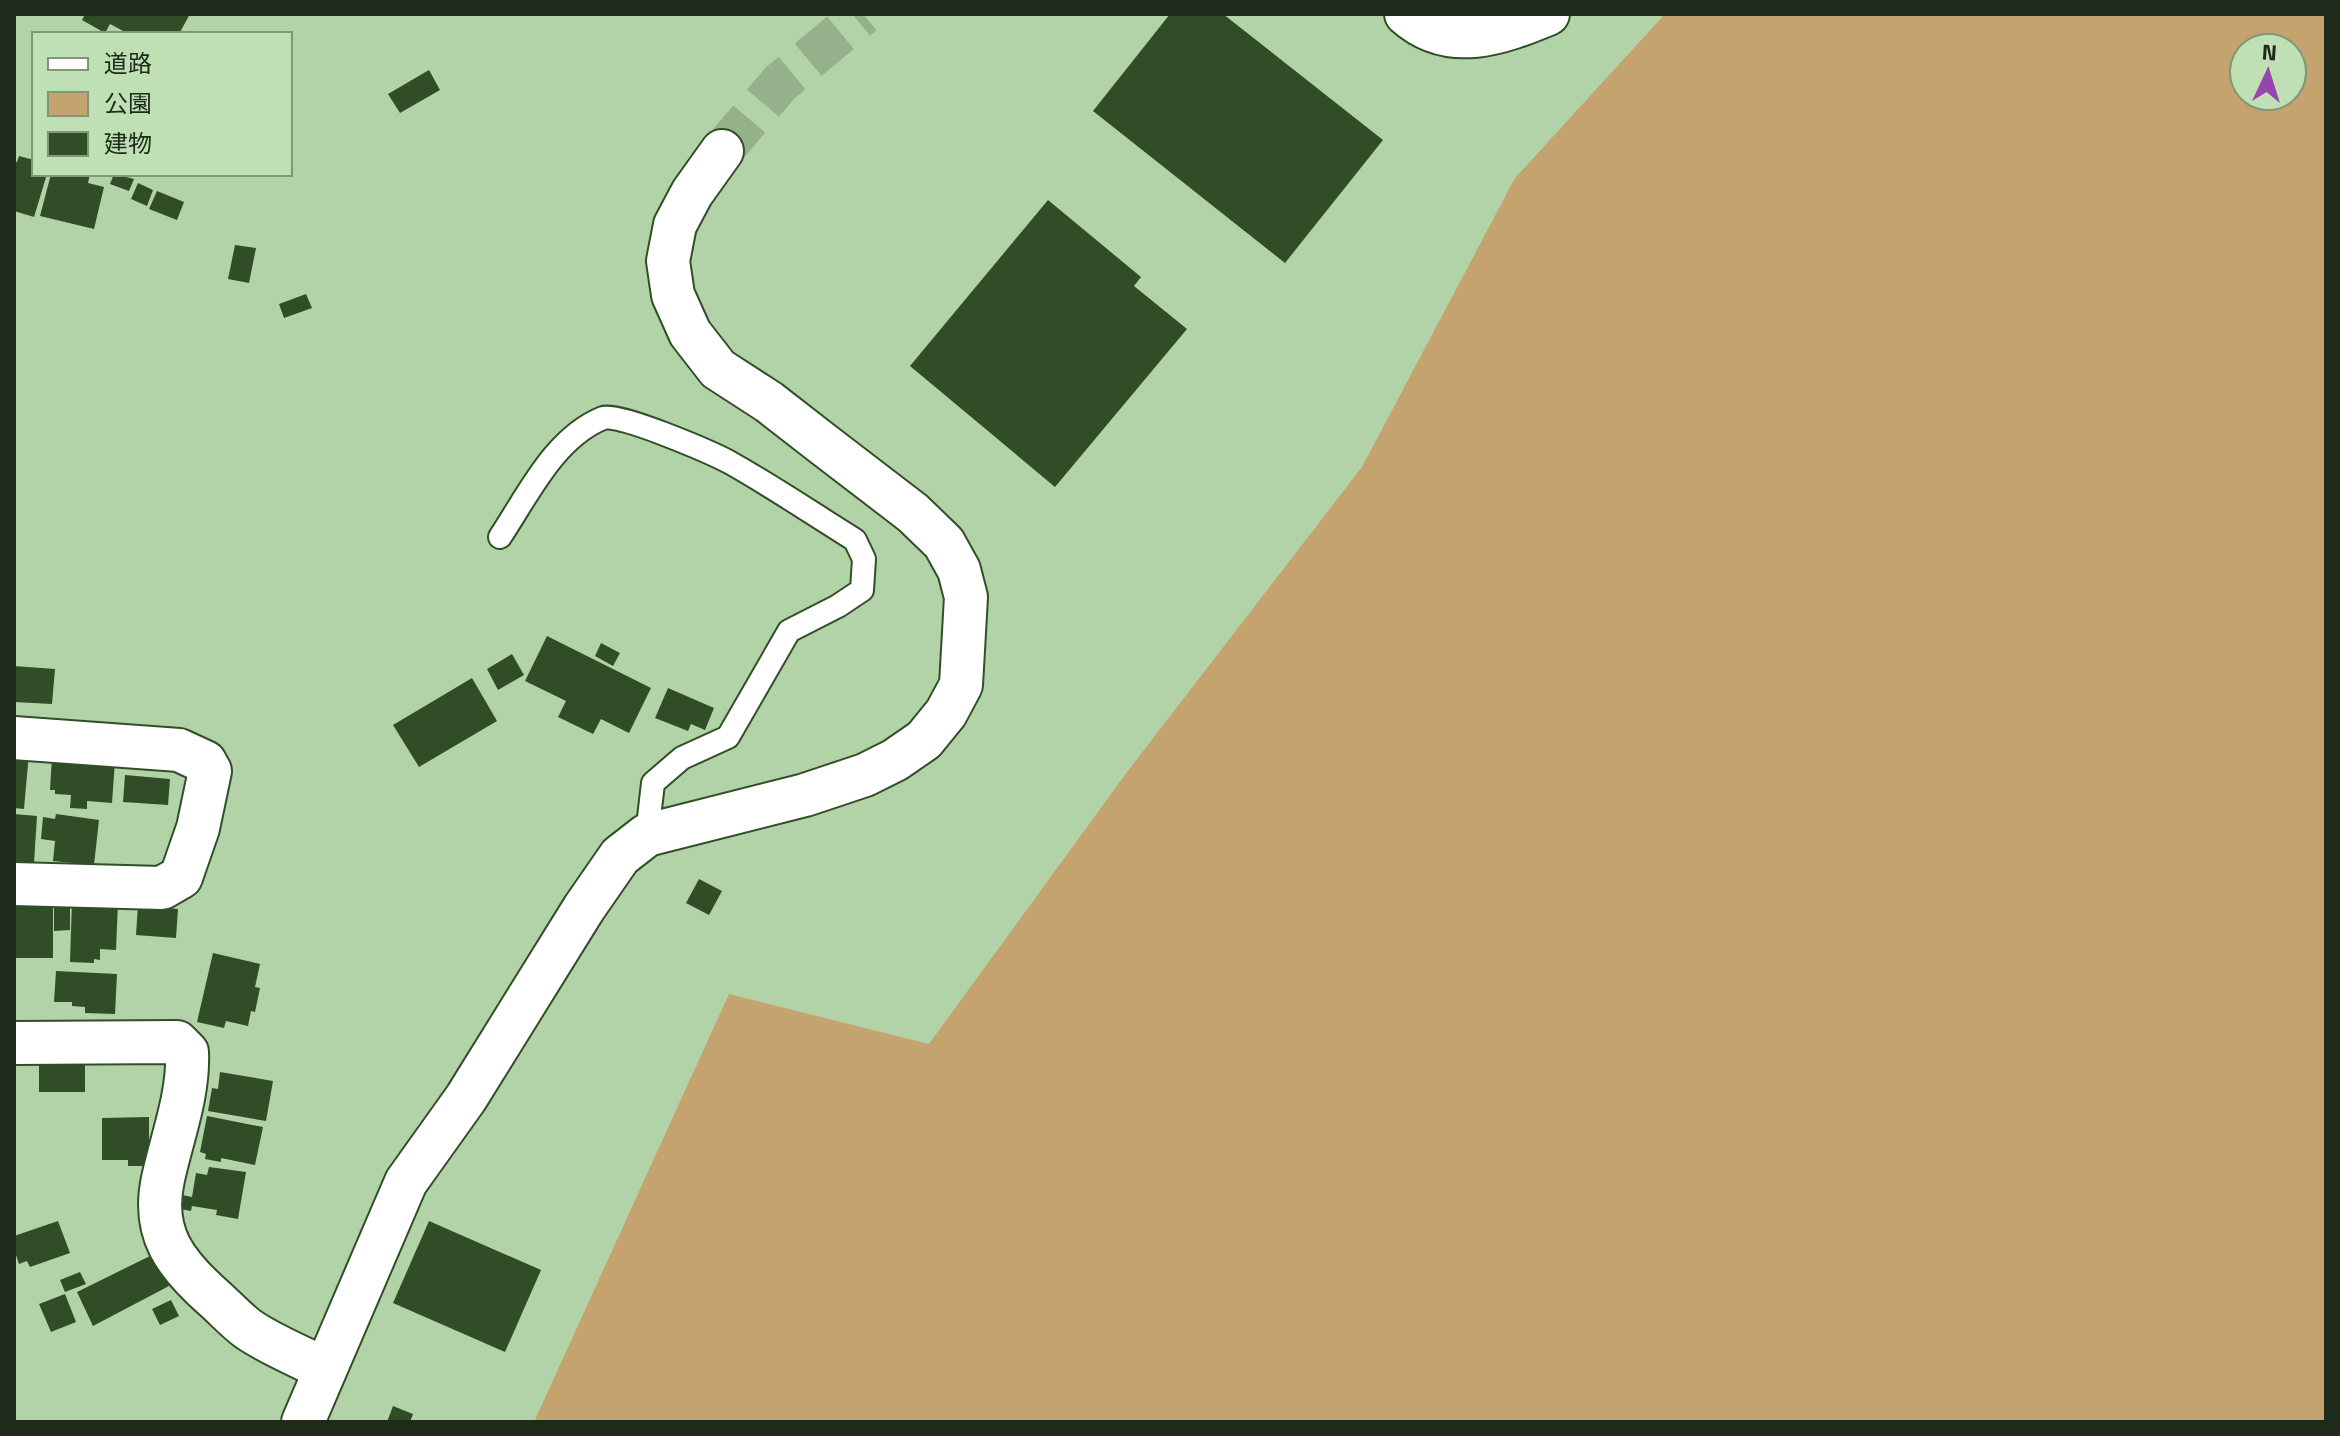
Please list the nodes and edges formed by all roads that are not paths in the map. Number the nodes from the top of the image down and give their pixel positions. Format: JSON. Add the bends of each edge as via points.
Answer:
{"nodes":[{"id":1,"x":1406,"y":14,"type":"edge"},
{"id":2,"x":1548,"y":14,"type":"edge"},
{"id":3,"x":722,"y":151,"type":"tunnel mouth"},
{"id":4,"x":500,"y":537,"type":"dead end"},
{"id":5,"x":14,"y":738,"type":"edge"},
{"id":6,"x":647,"y":835,"type":"junction"},
{"id":7,"x":14,"y":884,"type":"edge"},
{"id":8,"x":14,"y":1043,"type":"edge"},
{"id":9,"x":324,"y":1369,"type":"junction"},
{"id":10,"x":303,"y":1422,"type":"edge"}],
"edges":[{"from":1,"to":2,"type":"street","via":[[1443,33],[1473,38]]},
{"from":3,"to":6,"type":"street","via":[[675,225],[668,261],[684,321],[718,369],[769,402],[944,543],[966,597],[961,685],[924,740],[865,775]]},
{"from":4,"to":6,"type":"lane","via":[[550,461],[583,429],[607,416],[727,461],[855,540],[864,559],[862,590],[789,631],[728,737],[682,758],[653,783]]},
{"from":5,"to":7,"type":"street","via":[[179,750],[205,762],[210,771],[181,877],[162,888]]},
{"from":6,"to":9,"type":"street","via":[[620,856],[466,1098],[406,1182]]},
{"from":8,"to":9,"type":"street","via":[[177,1042],[187,1052],[188,1075],[163,1180],[159,1212],[164,1235],[191,1278],[249,1329]]},
{"from":9,"to":10,"type":"street"}]}
